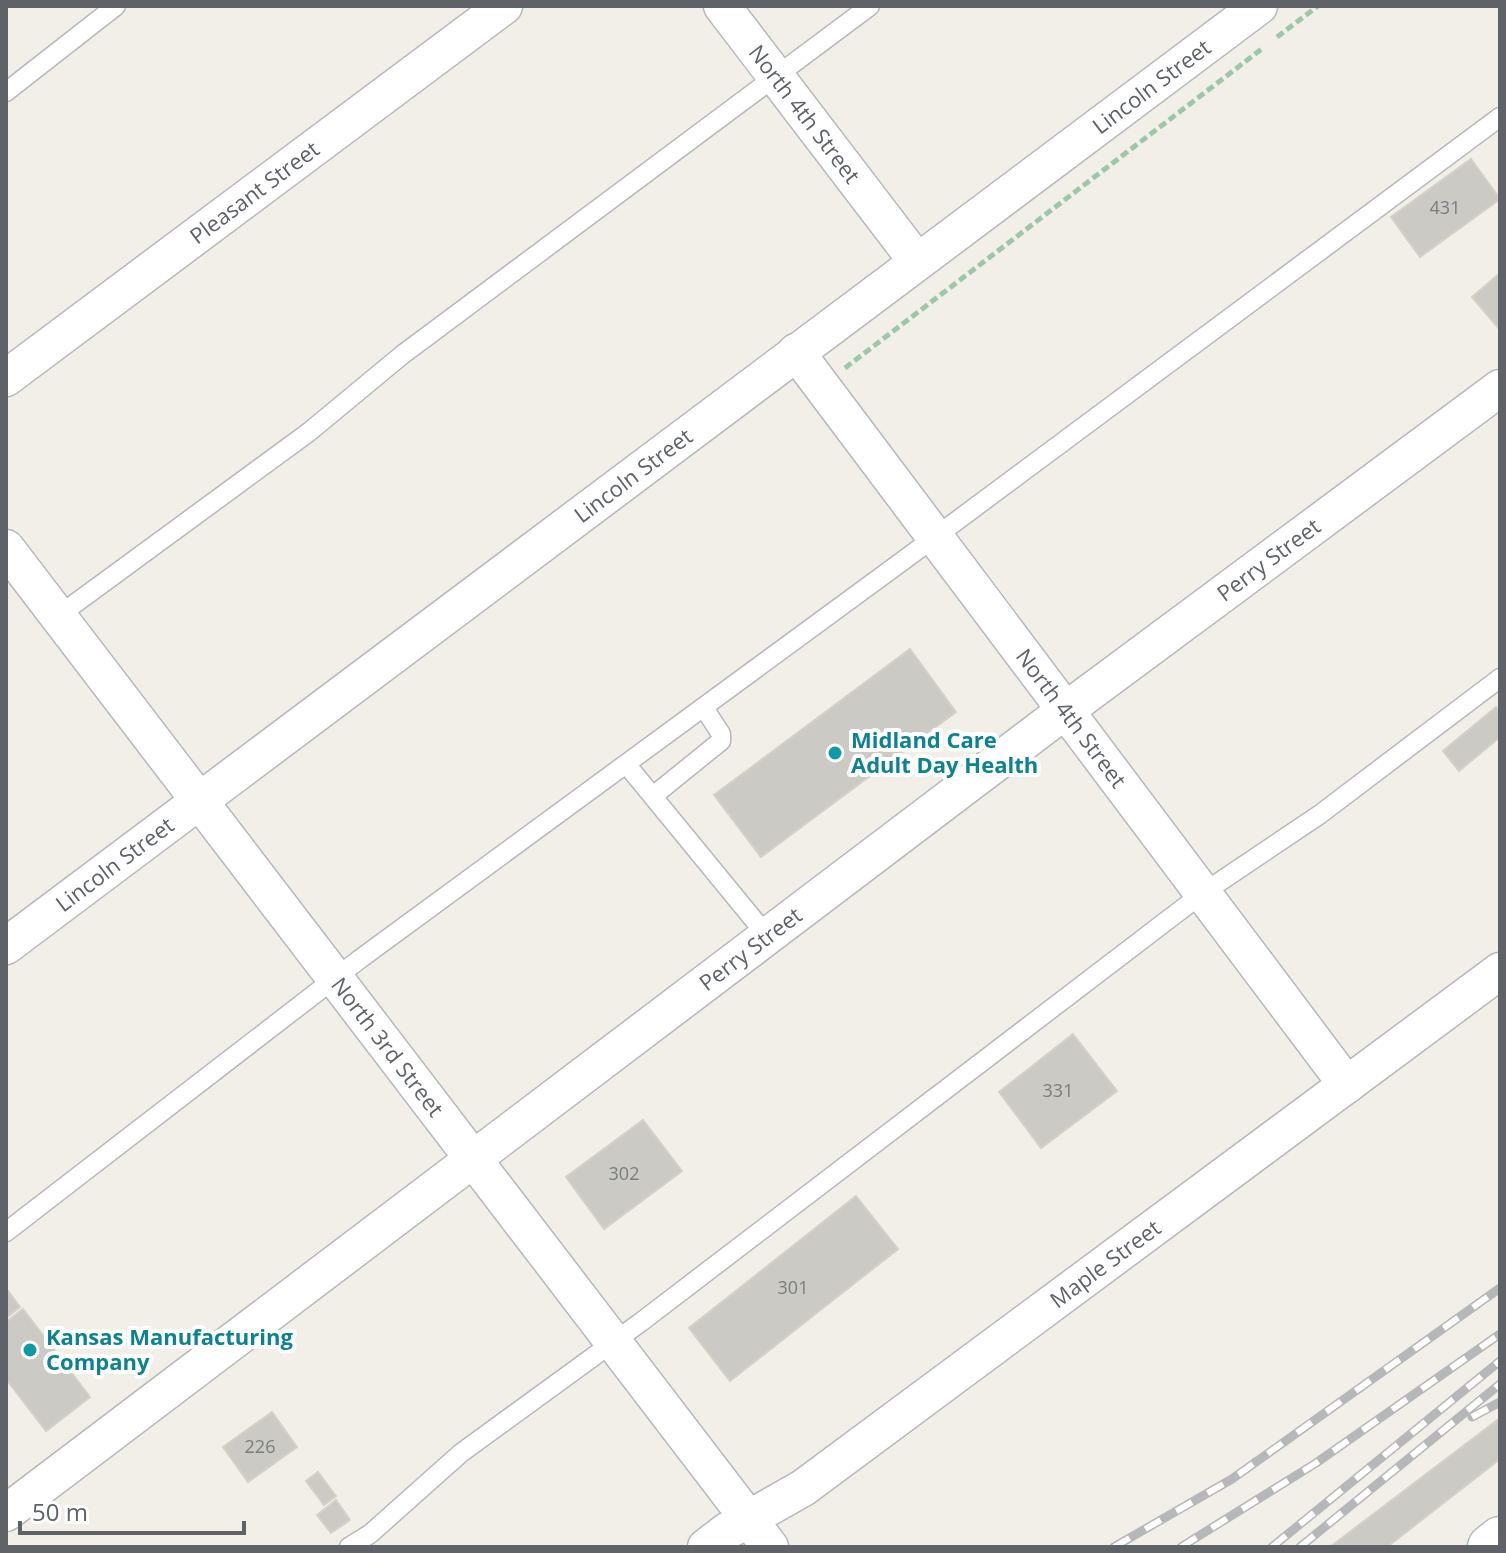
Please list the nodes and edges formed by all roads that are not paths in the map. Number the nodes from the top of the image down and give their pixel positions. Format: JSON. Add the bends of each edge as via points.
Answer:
{"nodes":[{"id":1,"x":116,"y":6,"type":"edge"},
{"id":2,"x":504,"y":6,"type":"edge"},
{"id":3,"x":722,"y":6,"type":"edge"},
{"id":4,"x":870,"y":6,"type":"edge"},
{"id":5,"x":1259,"y":6,"type":"edge"},
{"id":6,"x":777,"y":78,"type":"junction"},
{"id":7,"x":6,"y":92,"type":"edge"},
{"id":8,"x":1500,"y":117,"type":"edge"},
{"id":9,"x":916,"y":260,"type":"junction"},
{"id":10,"x":796,"y":352,"type":"junction"},
{"id":11,"x":6,"y":378,"type":"edge"},
{"id":12,"x":1500,"y":388,"type":"edge"},
{"id":13,"x":936,"y":537,"type":"junction"},
{"id":14,"x":6,"y":548,"type":"edge"},
{"id":15,"x":58,"y":616,"type":"junction"},
{"id":16,"x":1500,"y":678,"type":"edge"},
{"id":17,"x":704,"y":708,"type":"junction"},
{"id":18,"x":1065,"y":712,"type":"junction"},
{"id":19,"x":627,"y":765,"type":"junction"},
{"id":20,"x":653,"y":796,"type":"junction"},
{"id":21,"x":200,"y":801,"type":"junction"},
{"id":22,"x":1203,"y":893,"type":"junction"},
{"id":23,"x":768,"y":937,"type":"junction"},
{"id":24,"x":6,"y":946,"type":"edge"},
{"id":25,"x":1500,"y":971,"type":"edge"},
{"id":26,"x":335,"y":978,"type":"junction"},
{"id":27,"x":1347,"y":1085,"type":"junction"},
{"id":28,"x":474,"y":1159,"type":"junction"},
{"id":29,"x":6,"y":1232,"type":"edge"},
{"id":30,"x":613,"y":1341,"type":"junction"},
{"id":31,"x":6,"y":1513,"type":"edge"},
{"id":32,"x":749,"y":1518,"type":"junction"},
{"id":33,"x":1500,"y":1539,"type":"edge"},
{"id":34,"x":349,"y":1547,"type":"edge"},
{"id":35,"x":706,"y":1547,"type":"edge"},
{"id":36,"x":770,"y":1547,"type":"edge"},
{"id":37,"x":1490,"y":1547,"type":"edge"}],
"edges":[{"from":1,"to":7,"type":"lane"},
{"from":2,"to":11,"type":"street","name":"Pleasant Street"},
{"from":3,"to":6,"type":"street","name":"North 4th Street"},
{"from":4,"to":6,"type":"lane"},
{"from":5,"to":9,"type":"street","name":"Lincoln Street"},
{"from":6,"to":9,"type":"street","name":"North 4th Street"},
{"from":6,"to":15,"type":"lane"},
{"from":8,"to":13,"type":"lane"},
{"from":9,"to":10,"type":"street","name":"Lincoln Street"},
{"from":10,"to":13,"type":"street","name":"North 4th Street"},
{"from":10,"to":21,"type":"street","name":"Lincoln Street"},
{"from":12,"to":18,"type":"street","name":"Perry Street"},
{"from":13,"to":17,"type":"lane"},
{"from":13,"to":18,"type":"street","name":"North 4th Street"},
{"from":14,"to":15,"type":"street","name":"North 3rd Street"},
{"from":15,"to":21,"type":"street","name":"North 3rd Street"},
{"from":16,"to":22,"type":"lane","via":[[1319,815]]},
{"from":17,"to":19,"type":"lane"},
{"from":17,"to":20,"type":"lane","via":[[721,741]]},
{"from":18,"to":22,"type":"street","name":"North 4th Street"},
{"from":18,"to":23,"type":"street","name":"Perry Street"},
{"from":19,"to":20,"type":"lane"},
{"from":19,"to":26,"type":"lane"},
{"from":20,"to":23,"type":"lane"},
{"from":21,"to":24,"type":"street","name":"Lincoln Street"},
{"from":21,"to":26,"type":"street","name":"North 3rd Street"},
{"from":22,"to":27,"type":"street","name":"North 4th Street"},
{"from":22,"to":30,"type":"lane"},
{"from":23,"to":28,"type":"street","name":"Perry Street"},
{"from":25,"to":27,"type":"street","name":"Maple Street"},
{"from":26,"to":28,"type":"street","name":"North 3rd Street"},
{"from":26,"to":29,"type":"lane"},
{"from":27,"to":32,"type":"street","name":"Maple Street","via":[[803,1488]]},
{"from":28,"to":30,"type":"street","name":"North 3rd Street"},
{"from":28,"to":31,"type":"street","name":"Perry Street"},
{"from":30,"to":32,"type":"street","name":"North 3rd Street"},
{"from":30,"to":34,"type":"lane","via":[[461,1453]]},
{"from":32,"to":35,"type":"street","name":"Maple Street"},
{"from":32,"to":36,"type":"street","name":"North 3rd Street"},
{"from":33,"to":37,"type":"street"}]}
